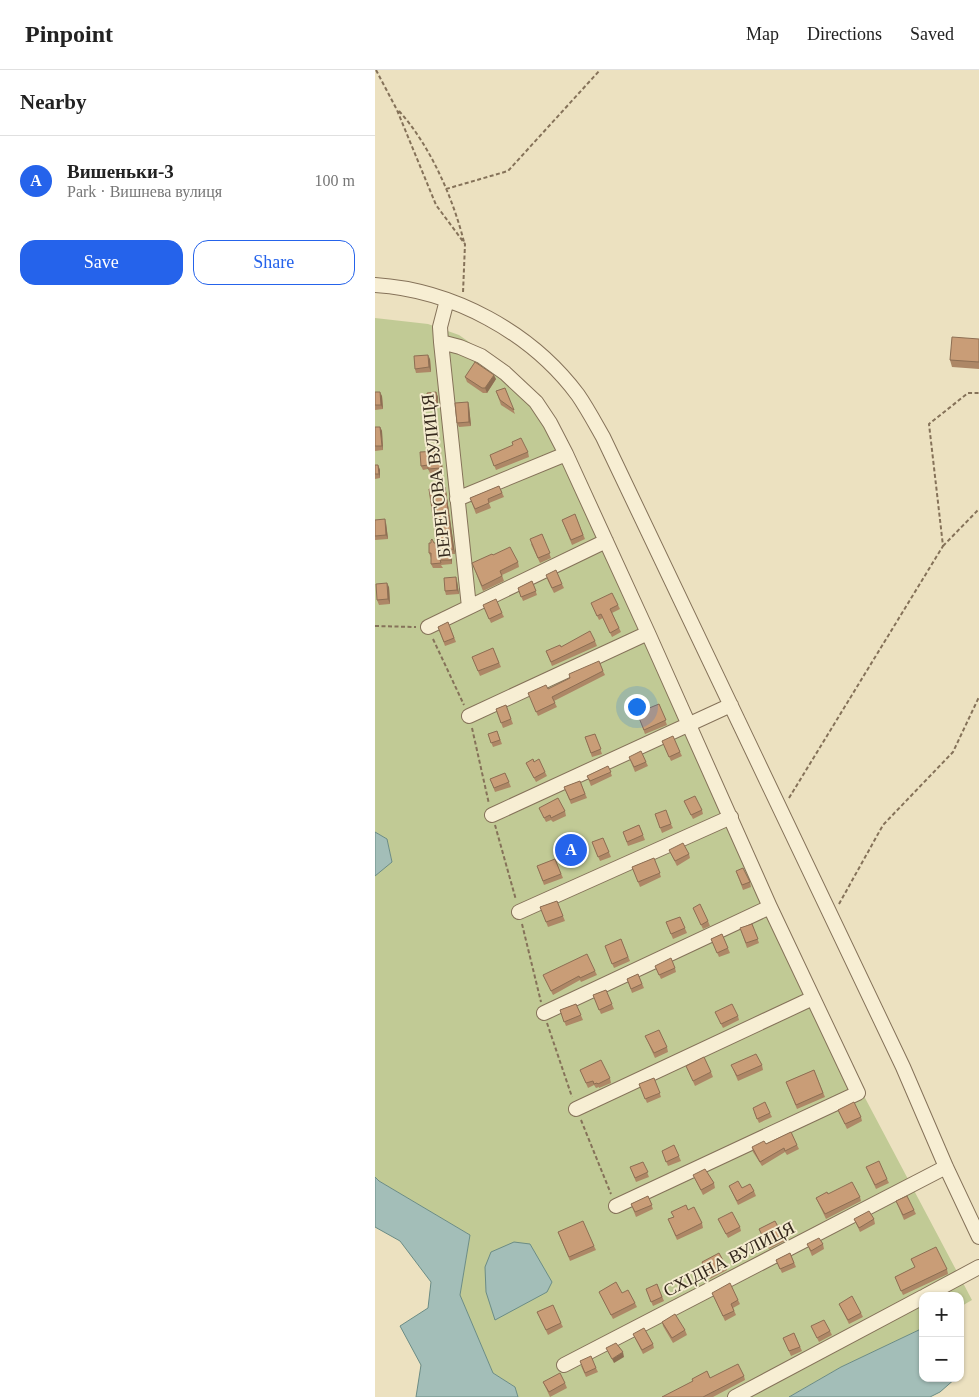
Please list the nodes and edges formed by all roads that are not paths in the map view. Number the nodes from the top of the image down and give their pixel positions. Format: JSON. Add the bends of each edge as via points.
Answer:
{"nodes":[{"id":1,"x":375,"y":285,"type":"edge"},
{"id":2,"x":447,"y":300,"type":"junction"},
{"id":3,"x":441,"y":342,"type":"junction"},
{"id":4,"x":566,"y":454,"type":"junction"},
{"id":5,"x":457,"y":499,"type":"junction"},
{"id":6,"x":606,"y":541,"type":"junction"},
{"id":7,"x":469,"y":607,"type":"junction"},
{"id":8,"x":428,"y":627,"type":"road end"},
{"id":9,"x":648,"y":633,"type":"junction"},
{"id":10,"x":731,"y":706,"type":"junction"},
{"id":11,"x":469,"y":716,"type":"road end"},
{"id":12,"x":689,"y":726,"type":"junction"},
{"id":13,"x":492,"y":816,"type":"road end"},
{"id":14,"x":731,"y":817,"type":"junction"},
{"id":15,"x":770,"y":907,"type":"junction"},
{"id":16,"x":519,"y":912,"type":"road end"},
{"id":17,"x":813,"y":998,"type":"junction"},
{"id":18,"x":544,"y":1013,"type":"road end"},
{"id":19,"x":576,"y":1109,"type":"road end"},
{"id":20,"x":946,"y":1167,"type":"junction"},
{"id":21,"x":616,"y":1206,"type":"road end"},
{"id":22,"x":979,"y":1237,"type":"edge"},
{"id":23,"x":979,"y":1267,"type":"edge"},
{"id":24,"x":932,"y":1292,"type":"edge"},
{"id":25,"x":919,"y":1299,"type":"edge"},
{"id":26,"x":565,"y":1365,"type":"dead end"},
{"id":27,"x":735,"y":1397,"type":"edge"}],
"edges":[{"from":1,"to":2,"type":"street","via":[[400,287]]},
{"from":2,"to":3,"type":"street","name":"БЕРЕГОВА ВУЛИЦЯ","via":[[440,327]]},
{"from":2,"to":10,"type":"street","via":[[502,326],[545,358],[578,395],[603,437]]},
{"from":3,"to":4,"type":"street","via":[[481,356],[505,373],[536,402]]},
{"from":3,"to":5,"type":"street","name":"БЕРЕГОВА ВУЛИЦЯ"},
{"from":4,"to":5,"type":"street"},
{"from":4,"to":6,"type":"street"},
{"from":5,"to":7,"type":"street","name":"БЕРЕГОВА ВУЛИЦЯ"},
{"from":6,"to":7,"type":"street"},
{"from":6,"to":9,"type":"street"},
{"from":7,"to":8,"type":"street"},
{"from":9,"to":11,"type":"street"},
{"from":9,"to":12,"type":"street"},
{"from":10,"to":12,"type":"street"},
{"from":10,"to":20,"type":"street","via":[[903,1068]]},
{"from":12,"to":13,"type":"street"},
{"from":12,"to":14,"type":"street"},
{"from":14,"to":15,"type":"street"},
{"from":14,"to":16,"type":"street"},
{"from":15,"to":17,"type":"street"},
{"from":15,"to":18,"type":"street"},
{"from":17,"to":19,"type":"street"},
{"from":17,"to":21,"type":"street","via":[[858,1093]]},
{"from":20,"to":22,"type":"street"},
{"from":20,"to":26,"type":"street","name":"СХІДНА ВУЛИЦЯ"},
{"from":23,"to":24,"type":"street"},
{"from":25,"to":27,"type":"street"}]}
